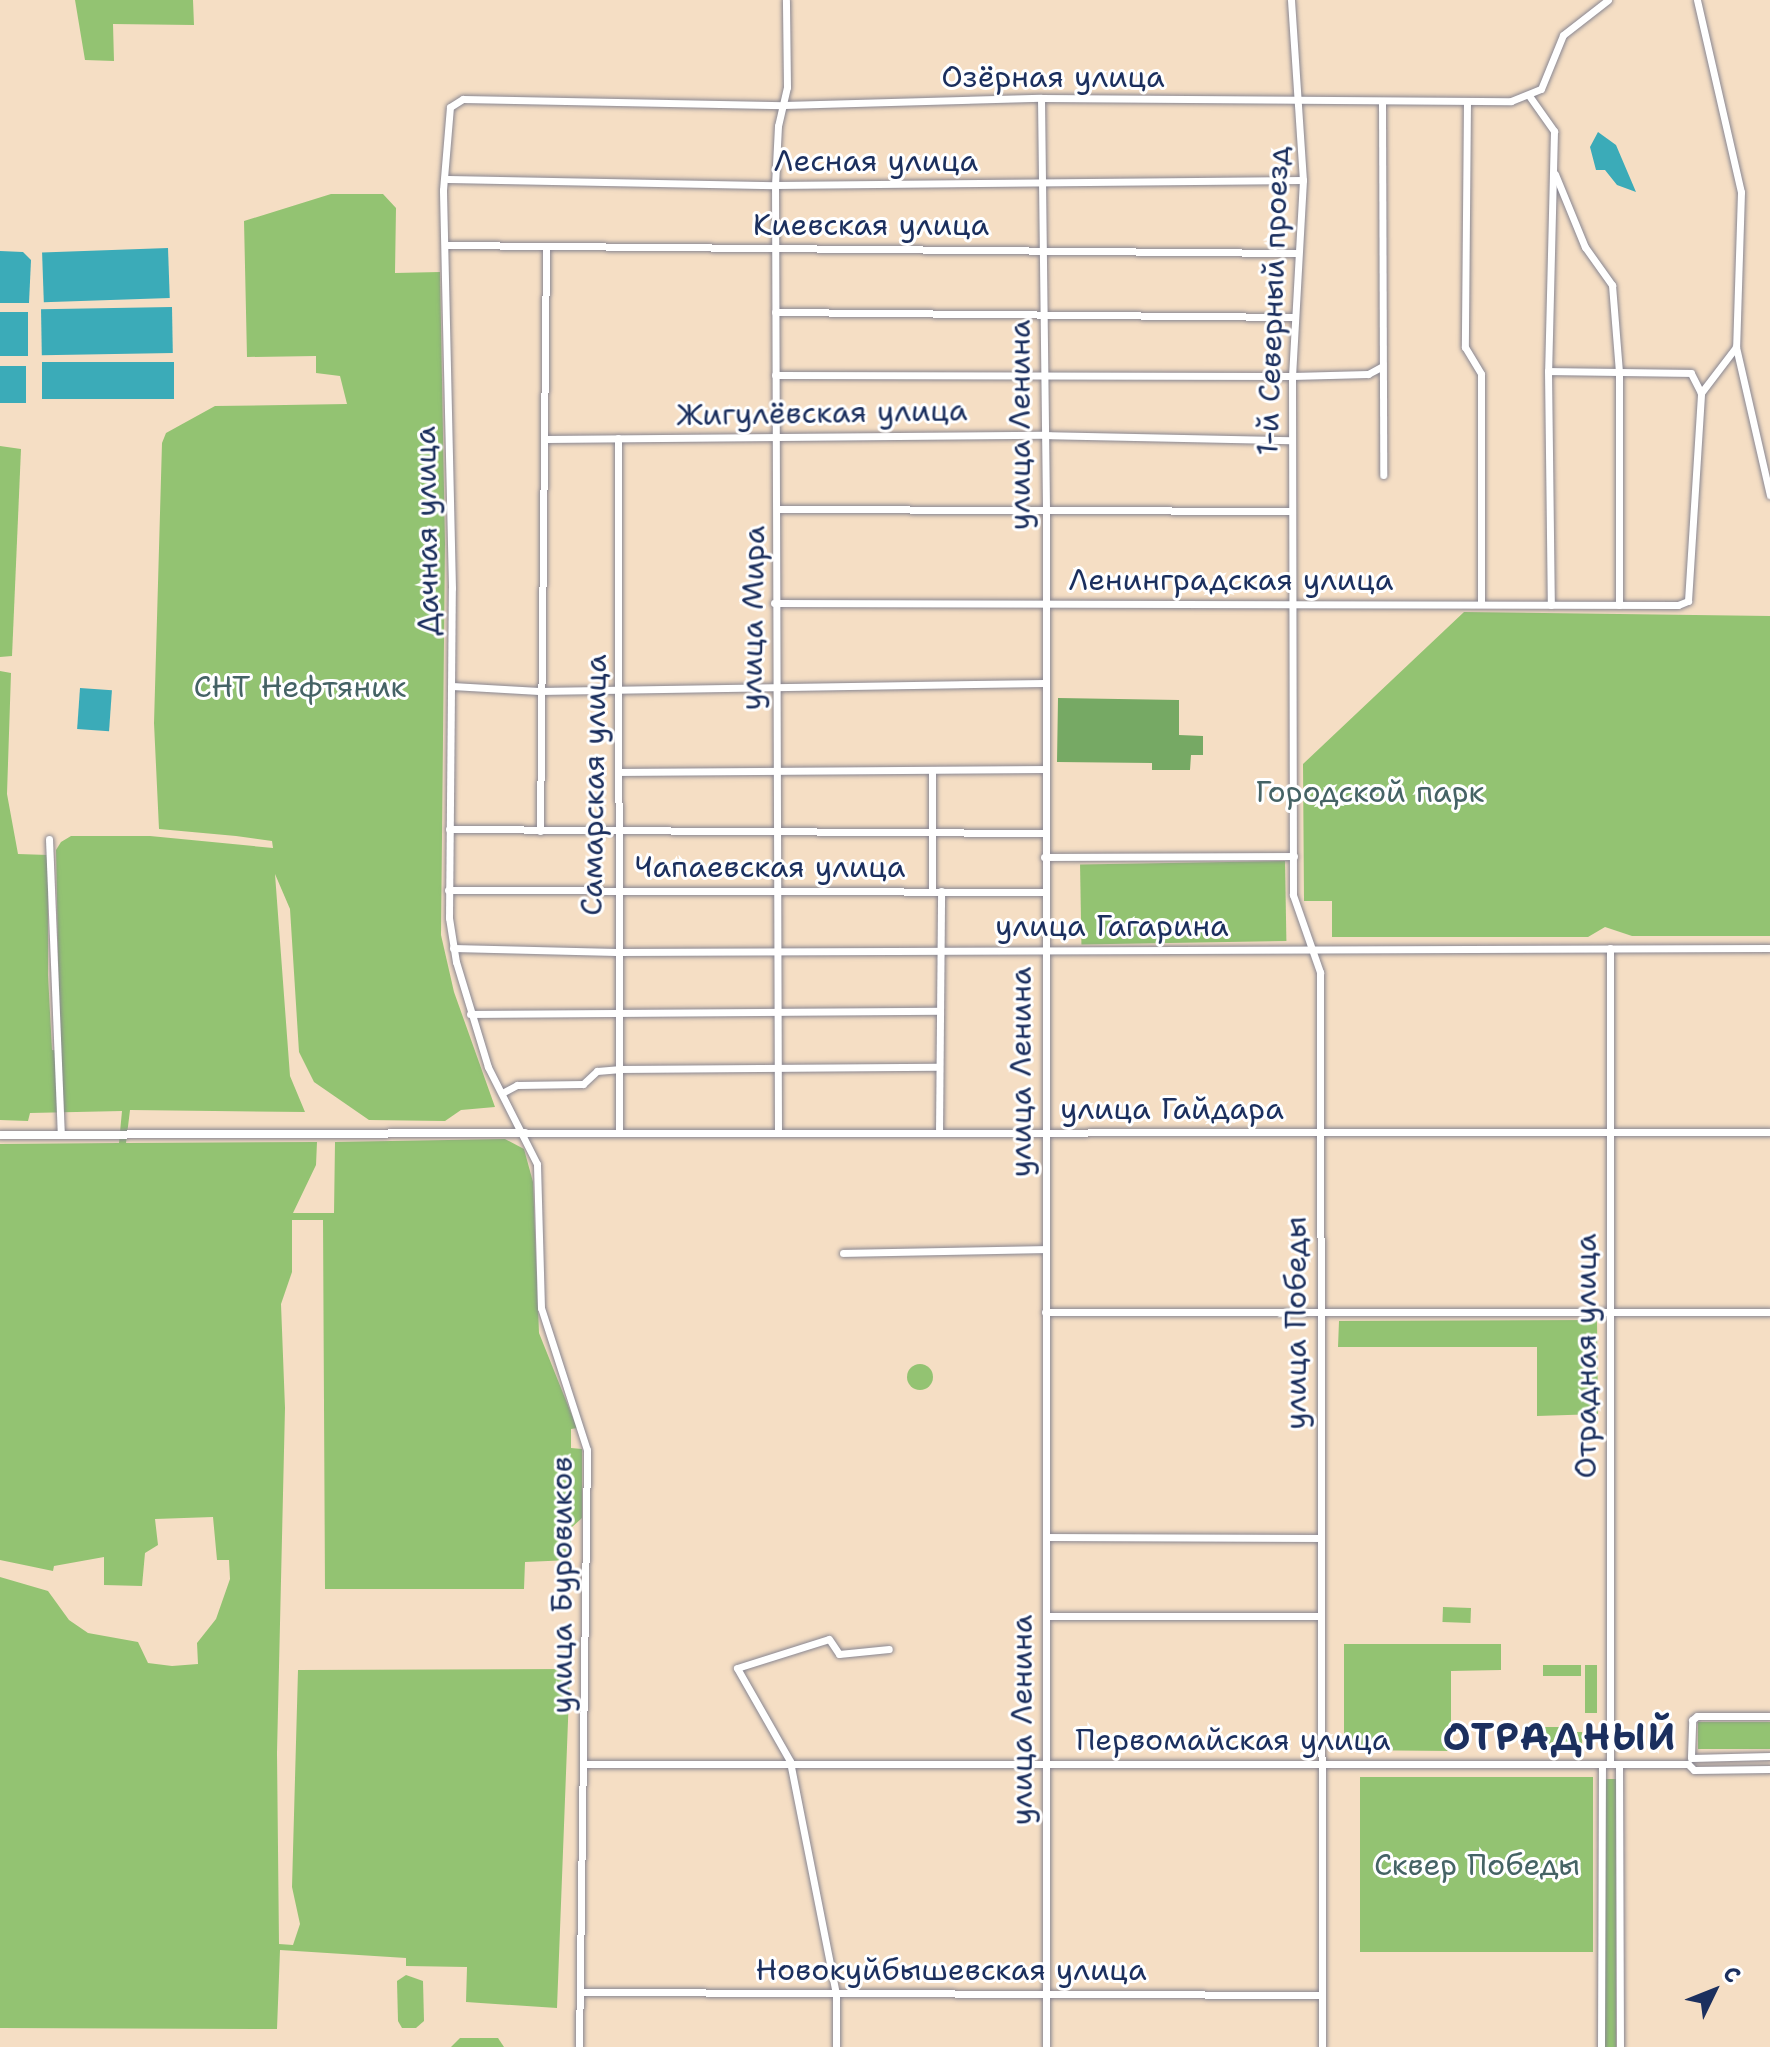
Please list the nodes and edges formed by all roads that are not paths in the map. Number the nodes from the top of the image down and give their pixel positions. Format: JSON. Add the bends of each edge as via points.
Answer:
{"nodes":[{"id":1,"x":786,"y":0,"type":"edge"},
{"id":2,"x":1291,"y":0,"type":"edge"},
{"id":3,"x":1608,"y":0,"type":"edge"},
{"id":4,"x":1697,"y":0,"type":"edge"},
{"id":5,"x":1530,"y":97,"type":"junction"},
{"id":6,"x":1041,"y":98,"type":"junction"},
{"id":7,"x":1382,"y":101,"type":"junction"},
{"id":8,"x":1467,"y":101,"type":"junction"},
{"id":9,"x":1302,"y":102,"type":"junction"},
{"id":10,"x":784,"y":105,"type":"junction"},
{"id":11,"x":450,"y":107,"type":"joint"},
{"id":12,"x":1553,"y":170,"type":"junction"},
{"id":13,"x":448,"y":179,"type":"junction"},
{"id":14,"x":1303,"y":180,"type":"junction"},
{"id":15,"x":775,"y":185,"type":"junction"},
{"id":16,"x":1043,"y":185,"type":"junction"},
{"id":17,"x":445,"y":245,"type":"junction"},
{"id":18,"x":546,"y":247,"type":"junction"},
{"id":19,"x":1043,"y":248,"type":"junction"},
{"id":20,"x":776,"y":249,"type":"junction"},
{"id":21,"x":1298,"y":253,"type":"junction"},
{"id":22,"x":775,"y":312,"type":"junction"},
{"id":23,"x":1044,"y":312,"type":"junction"},
{"id":24,"x":1295,"y":317,"type":"junction"},
{"id":25,"x":1736,"y":347,"type":"junction"},
{"id":26,"x":1381,"y":367,"type":"junction"},
{"id":27,"x":1548,"y":371,"type":"junction"},
{"id":28,"x":1619,"y":372,"type":"junction"},
{"id":29,"x":775,"y":375,"type":"junction"},
{"id":30,"x":1044,"y":375,"type":"junction"},
{"id":31,"x":1292,"y":376,"type":"junction"},
{"id":32,"x":1701,"y":393,"type":"junction"},
{"id":33,"x":1044,"y":435,"type":"junction"},
{"id":34,"x":618,"y":438,"type":"junction"},
{"id":35,"x":545,"y":439,"type":"junction"},
{"id":36,"x":776,"y":440,"type":"junction"},
{"id":37,"x":1291,"y":440,"type":"junction"},
{"id":38,"x":1383,"y":475,"type":"dead end"},
{"id":39,"x":1770,"y":495,"type":"edge"},
{"id":40,"x":778,"y":509,"type":"junction"},
{"id":41,"x":1046,"y":509,"type":"junction"},
{"id":42,"x":1291,"y":511,"type":"junction"},
{"id":43,"x":774,"y":603,"type":"junction"},
{"id":44,"x":1043,"y":604,"type":"junction"},
{"id":45,"x":1292,"y":604,"type":"junction"},
{"id":46,"x":1481,"y":604,"type":"junction"},
{"id":47,"x":1551,"y":605,"type":"junction"},
{"id":48,"x":1619,"y":605,"type":"junction"},
{"id":49,"x":1044,"y":683,"type":"junction"},
{"id":50,"x":776,"y":684,"type":"junction"},
{"id":51,"x":452,"y":686,"type":"junction"},
{"id":52,"x":620,"y":687,"type":"junction"},
{"id":53,"x":539,"y":691,"type":"junction"},
{"id":54,"x":1043,"y":769,"type":"junction"},
{"id":55,"x":776,"y":771,"type":"junction"},
{"id":56,"x":932,"y":771,"type":"junction"},
{"id":57,"x":618,"y":772,"type":"junction"},
{"id":58,"x":449,"y":829,"type":"junction"},
{"id":59,"x":540,"y":831,"type":"junction"},
{"id":60,"x":777,"y":831,"type":"junction"},
{"id":61,"x":616,"y":832,"type":"junction"},
{"id":62,"x":1044,"y":833,"type":"junction"},
{"id":63,"x":931,"y":835,"type":"junction"},
{"id":64,"x":49,"y":839,"type":"dead end"},
{"id":65,"x":1294,"y":856,"type":"junction"},
{"id":66,"x":1044,"y":857,"type":"junction"},
{"id":67,"x":448,"y":890,"type":"junction"},
{"id":68,"x":777,"y":890,"type":"junction"},
{"id":69,"x":617,"y":891,"type":"junction"},
{"id":70,"x":936,"y":891,"type":"junction"},
{"id":71,"x":1044,"y":892,"type":"junction"},
{"id":72,"x":453,"y":948,"type":"junction"},
{"id":73,"x":1315,"y":948,"type":"junction"},
{"id":74,"x":1610,"y":948,"type":"junction"},
{"id":75,"x":1770,"y":948,"type":"edge"},
{"id":76,"x":1045,"y":950,"type":"junction"},
{"id":77,"x":616,"y":952,"type":"junction"},
{"id":78,"x":777,"y":952,"type":"junction"},
{"id":79,"x":939,"y":952,"type":"junction"},
{"id":80,"x":777,"y":1011,"type":"junction"},
{"id":81,"x":939,"y":1011,"type":"junction"},
{"id":82,"x":617,"y":1012,"type":"junction"},
{"id":83,"x":470,"y":1014,"type":"junction"},
{"id":84,"x":939,"y":1067,"type":"junction"},
{"id":85,"x":618,"y":1069,"type":"junction"},
{"id":86,"x":778,"y":1071,"type":"junction"},
{"id":87,"x":502,"y":1093,"type":"junction"},
{"id":88,"x":619,"y":1132,"type":"junction"},
{"id":89,"x":778,"y":1132,"type":"junction"},
{"id":90,"x":1320,"y":1132,"type":"junction"},
{"id":91,"x":1770,"y":1132,"type":"edge"},
{"id":92,"x":525,"y":1133,"type":"junction"},
{"id":93,"x":939,"y":1133,"type":"junction"},
{"id":94,"x":1044,"y":1133,"type":"junction"},
{"id":95,"x":1611,"y":1133,"type":"junction"},
{"id":96,"x":61,"y":1134,"type":"junction"},
{"id":97,"x":0,"y":1135,"type":"edge"},
{"id":98,"x":1045,"y":1249,"type":"junction"},
{"id":99,"x":843,"y":1253,"type":"dead end"},
{"id":100,"x":1045,"y":1312,"type":"junction"},
{"id":101,"x":1770,"y":1312,"type":"edge"},
{"id":102,"x":1319,"y":1313,"type":"junction"},
{"id":103,"x":1610,"y":1313,"type":"junction"},
{"id":104,"x":1046,"y":1537,"type":"junction"},
{"id":105,"x":1320,"y":1538,"type":"junction"},
{"id":106,"x":1046,"y":1616,"type":"junction"},
{"id":107,"x":1320,"y":1616,"type":"junction"},
{"id":108,"x":889,"y":1649,"type":"dead end"},
{"id":109,"x":1770,"y":1716,"type":"edge"},
{"id":110,"x":1770,"y":1756,"type":"edge"},
{"id":111,"x":1690,"y":1760,"type":"junction"},
{"id":112,"x":790,"y":1761,"type":"junction"},
{"id":113,"x":586,"y":1764,"type":"junction"},
{"id":114,"x":1046,"y":1764,"type":"junction"},
{"id":115,"x":1321,"y":1764,"type":"junction"},
{"id":116,"x":1610,"y":1764,"type":"junction"},
{"id":117,"x":1770,"y":1769,"type":"edge"},
{"id":118,"x":1601,"y":1971,"type":"junction"},
{"id":119,"x":1620,"y":1972,"type":"junction"},
{"id":120,"x":580,"y":1992,"type":"junction"},
{"id":121,"x":1045,"y":1993,"type":"junction"},
{"id":122,"x":836,"y":1994,"type":"junction"},
{"id":123,"x":1322,"y":1995,"type":"junction"},
{"id":124,"x":579,"y":2047,"type":"edge"},
{"id":125,"x":836,"y":2047,"type":"edge"},
{"id":126,"x":1046,"y":2047,"type":"edge"},
{"id":127,"x":1322,"y":2047,"type":"edge"},
{"id":128,"x":1601,"y":2047,"type":"edge"},
{"id":129,"x":1620,"y":2047,"type":"edge"}],
"edges":[{"from":1,"to":10,"type":"street","name":"улица Мира"},
{"from":2,"to":9,"type":"street","name":"1-й Северный проезд"},
{"from":3,"to":5,"type":"street","via":[[1563,35],[1546,81]]},
{"from":4,"to":25,"type":"street","via":[[1741,192]]},
{"from":5,"to":8,"type":"street","name":"Озёрная улица"},
{"from":5,"to":12,"type":"street","via":[[1554,131]]},
{"from":6,"to":9,"type":"street","name":"Озёрная улица"},
{"from":6,"to":10,"type":"street","name":"Озёрная улица"},
{"from":6,"to":16,"type":"street","name":"улица Ленина"},
{"from":7,"to":8,"type":"street","name":"Озёрная улица"},
{"from":7,"to":9,"type":"street","name":"Озёрная улица"},
{"from":7,"to":26,"type":"street"},
{"from":8,"to":46,"type":"street","via":[[1465,347],[1481,374]]},
{"from":9,"to":14,"type":"street","name":"1-й Северный проезд"},
{"from":10,"to":11,"type":"street","name":"Озёрная улица","via":[[463,99]]},
{"from":10,"to":15,"type":"street","name":"улица Мира"},
{"from":11,"to":13,"type":"street","name":"Дачная улица"},
{"from":12,"to":27,"type":"street"},
{"from":12,"to":28,"type":"street","via":[[1585,247],[1612,285]]},
{"from":13,"to":15,"type":"street","name":"Лесная улица"},
{"from":13,"to":17,"type":"street","name":"Дачная улица","via":[[443,190]]},
{"from":14,"to":16,"type":"street","name":"Лесная улица"},
{"from":14,"to":21,"type":"street","name":"1-й Северный проезд"},
{"from":15,"to":16,"type":"street","name":"Лесная улица"},
{"from":15,"to":20,"type":"street","name":"улица Мира"},
{"from":16,"to":19,"type":"street","name":"улица Ленина"},
{"from":17,"to":18,"type":"street","name":"Киевская улица"},
{"from":17,"to":51,"type":"street","name":"Дачная улица"},
{"from":18,"to":20,"type":"street","name":"Киевская улица"},
{"from":18,"to":35,"type":"street"},
{"from":19,"to":20,"type":"street","name":"Киевская улица"},
{"from":19,"to":21,"type":"street","name":"Киевская улица"},
{"from":19,"to":23,"type":"street","name":"улица Ленина"},
{"from":20,"to":22,"type":"street","name":"улица Мира"},
{"from":21,"to":24,"type":"street","name":"1-й Северный проезд"},
{"from":22,"to":23,"type":"street"},
{"from":22,"to":29,"type":"street","name":"улица Мира"},
{"from":23,"to":24,"type":"street"},
{"from":23,"to":30,"type":"street","name":"улица Ленина"},
{"from":24,"to":31,"type":"street","name":"1-й Северный проезд"},
{"from":25,"to":32,"type":"street"},
{"from":25,"to":39,"type":"street"},
{"from":26,"to":31,"type":"street","via":[[1368,374]]},
{"from":26,"to":38,"type":"street"},
{"from":27,"to":28,"type":"street"},
{"from":27,"to":47,"type":"street"},
{"from":28,"to":32,"type":"street","via":[[1691,373]]},
{"from":28,"to":48,"type":"street"},
{"from":29,"to":30,"type":"street"},
{"from":29,"to":36,"type":"street","name":"улица Мира"},
{"from":30,"to":31,"type":"street"},
{"from":30,"to":33,"type":"street","name":"улица Ленина"},
{"from":31,"to":37,"type":"street","name":"1-й Северный проезд"},
{"from":32,"to":48,"type":"street","name":"Ленинградская улица","via":[[1688,601]]},
{"from":33,"to":36,"type":"street","name":"Жигулёвская улица"},
{"from":33,"to":37,"type":"street","name":"Жигулёвская улица"},
{"from":33,"to":41,"type":"street","name":"улица Ленина"},
{"from":34,"to":35,"type":"street","name":"Жигулёвская улица"},
{"from":34,"to":36,"type":"street","name":"Жигулёвская улица"},
{"from":34,"to":52,"type":"street","name":"Самарская улица"},
{"from":35,"to":53,"type":"street"},
{"from":36,"to":40,"type":"street","name":"улица Мира"},
{"from":37,"to":42,"type":"street","name":"1-й Северный проезд"},
{"from":40,"to":41,"type":"street"},
{"from":40,"to":43,"type":"street","name":"улица Мира"},
{"from":41,"to":42,"type":"street"},
{"from":41,"to":44,"type":"street","name":"улица Ленина"},
{"from":42,"to":45,"type":"street","name":"1-й Северный проезд"},
{"from":43,"to":44,"type":"street","name":"Ленинградская улица"},
{"from":43,"to":50,"type":"street","name":"улица Мира"},
{"from":44,"to":45,"type":"street","name":"Ленинградская улица"},
{"from":44,"to":49,"type":"street","name":"улица Ленина"},
{"from":45,"to":46,"type":"street","name":"Ленинградская улица"},
{"from":45,"to":65,"type":"street","name":"улица Победы"},
{"from":46,"to":47,"type":"street","name":"Ленинградская улица"},
{"from":47,"to":48,"type":"street","name":"Ленинградская улица"},
{"from":49,"to":50,"type":"street"},
{"from":49,"to":54,"type":"street","name":"улица Ленина"},
{"from":50,"to":52,"type":"street"},
{"from":50,"to":55,"type":"street","name":"улица Мира"},
{"from":51,"to":53,"type":"street"},
{"from":51,"to":58,"type":"street","name":"Дачная улица"},
{"from":52,"to":53,"type":"street"},
{"from":52,"to":57,"type":"street","name":"Самарская улица"},
{"from":53,"to":59,"type":"street"},
{"from":54,"to":56,"type":"street"},
{"from":54,"to":62,"type":"street","name":"улица Ленина"},
{"from":55,"to":56,"type":"street"},
{"from":55,"to":57,"type":"street"},
{"from":55,"to":60,"type":"street","name":"улица Мира"},
{"from":56,"to":63,"type":"street"},
{"from":57,"to":61,"type":"street","name":"Самарская улица"},
{"from":58,"to":59,"type":"street"},
{"from":58,"to":67,"type":"street","name":"Дачная улица"},
{"from":59,"to":61,"type":"street"},
{"from":60,"to":61,"type":"street"},
{"from":60,"to":63,"type":"street"},
{"from":60,"to":68,"type":"street","name":"улица Мира"},
{"from":61,"to":69,"type":"street","name":"Самарская улица"},
{"from":62,"to":63,"type":"street"},
{"from":62,"to":66,"type":"street","name":"улица Ленина"},
{"from":63,"to":70,"type":"street"},
{"from":64,"to":96,"type":"street"},
{"from":65,"to":66,"type":"street"},
{"from":65,"to":73,"type":"street","name":"улица Победы","via":[[1298,917]]},
{"from":66,"to":71,"type":"street","name":"улица Ленина"},
{"from":67,"to":69,"type":"street","name":"Чапаевская улица"},
{"from":67,"to":72,"type":"street","name":"Дачная улица"},
{"from":68,"to":69,"type":"street","name":"Чапаевская улица"},
{"from":68,"to":70,"type":"street","name":"Чапаевская улица"},
{"from":68,"to":78,"type":"street","name":"улица Мира"},
{"from":69,"to":77,"type":"street","name":"Самарская улица"},
{"from":70,"to":71,"type":"street","name":"Чапаевская улица"},
{"from":70,"to":79,"type":"street"},
{"from":71,"to":76,"type":"street","name":"улица Ленина"},
{"from":72,"to":77,"type":"street","name":"улица Гагарина"},
{"from":72,"to":83,"type":"street","name":"Дачная улица"},
{"from":73,"to":74,"type":"street","name":"улица Гагарина"},
{"from":73,"to":76,"type":"street","name":"улица Гагарина"},
{"from":73,"to":90,"type":"street","name":"улица Победы","via":[[1320,972]]},
{"from":74,"to":75,"type":"street","name":"улица Гагарина"},
{"from":74,"to":95,"type":"street","name":"Отрадная улица"},
{"from":76,"to":79,"type":"street","name":"улица Гагарина"},
{"from":76,"to":94,"type":"street","name":"улица Ленина"},
{"from":77,"to":78,"type":"street","name":"улица Гагарина"},
{"from":77,"to":82,"type":"street","name":"Самарская улица"},
{"from":78,"to":79,"type":"street","name":"улица Гагарина"},
{"from":78,"to":80,"type":"street","name":"улица Мира"},
{"from":79,"to":81,"type":"street"},
{"from":80,"to":81,"type":"street"},
{"from":80,"to":82,"type":"street"},
{"from":80,"to":86,"type":"street","name":"улица Мира"},
{"from":81,"to":84,"type":"street"},
{"from":82,"to":83,"type":"street"},
{"from":82,"to":85,"type":"street","name":"Самарская улица"},
{"from":83,"to":87,"type":"street","name":"Дачная улица"},
{"from":84,"to":86,"type":"street"},
{"from":84,"to":93,"type":"street"},
{"from":85,"to":86,"type":"street"},
{"from":85,"to":87,"type":"street","via":[[597,1071],[583,1084],[517,1085]]},
{"from":85,"to":88,"type":"street","name":"Самарская улица"},
{"from":86,"to":89,"type":"street","name":"улица Мира"},
{"from":87,"to":92,"type":"street","name":"Дачная улица"},
{"from":88,"to":89,"type":"street","name":"улица Гайдара"},
{"from":88,"to":92,"type":"street","name":"улица Гайдара"},
{"from":89,"to":93,"type":"street","name":"улица Гайдара"},
{"from":90,"to":94,"type":"street","name":"улица Гайдара"},
{"from":90,"to":95,"type":"street","name":"улица Гайдара"},
{"from":90,"to":102,"type":"street","name":"улица Победы"},
{"from":91,"to":95,"type":"street","name":"улица Гайдара"},
{"from":92,"to":96,"type":"street"},
{"from":92,"to":113,"type":"street","name":"улица Буровиков","via":[[540,1193],[545,1330],[587,1450]]},
{"from":93,"to":94,"type":"street","name":"улица Гайдара"},
{"from":94,"to":98,"type":"street","name":"улица Ленина"},
{"from":95,"to":103,"type":"street","name":"Отрадная улица"},
{"from":96,"to":97,"type":"street"},
{"from":98,"to":99,"type":"street"},
{"from":98,"to":100,"type":"street","name":"улица Ленина"},
{"from":100,"to":102,"type":"street"},
{"from":100,"to":104,"type":"street","name":"улица Ленина"},
{"from":101,"to":103,"type":"street"},
{"from":102,"to":103,"type":"street"},
{"from":102,"to":105,"type":"street","name":"улица Победы"},
{"from":103,"to":116,"type":"street","name":"Отрадная улица"},
{"from":104,"to":105,"type":"street"},
{"from":104,"to":106,"type":"street","name":"улица Ленина"},
{"from":105,"to":107,"type":"street","name":"улица Победы"},
{"from":106,"to":107,"type":"street"},
{"from":106,"to":114,"type":"street","name":"улица Ленина"},
{"from":107,"to":115,"type":"street","name":"улица Победы"},
{"from":108,"to":112,"type":"street","via":[[839,1654],[829,1639],[737,1668]]},
{"from":109,"to":111,"type":"street","via":[[1697,1716],[1692,1720]]},
{"from":110,"to":111,"type":"street","name":"Первомайская улица"},
{"from":111,"to":116,"type":"street","name":"Первомайская улица"},
{"from":111,"to":117,"type":"street","name":"Первомайская улица","via":[[1694,1770]]},
{"from":112,"to":113,"type":"street","name":"Первомайская улица"},
{"from":112,"to":114,"type":"street","name":"Первомайская улица"},
{"from":112,"to":122,"type":"street"},
{"from":113,"to":120,"type":"street","name":"улица Буровиков"},
{"from":114,"to":115,"type":"street","name":"Первомайская улица"},
{"from":114,"to":121,"type":"street","name":"улица Ленина"},
{"from":115,"to":116,"type":"street","name":"Первомайская улица"},
{"from":115,"to":123,"type":"street","name":"улица Победы"},
{"from":116,"to":118,"type":"street","name":"Отрадная улица"},
{"from":116,"to":119,"type":"street","name":"Отрадная улица"},
{"from":118,"to":119,"type":"street"},
{"from":118,"to":128,"type":"street","name":"Отрадная улица"},
{"from":119,"to":129,"type":"street","name":"Отрадная улица"},
{"from":120,"to":122,"type":"street","name":"Новокуйбышевская улица"},
{"from":120,"to":124,"type":"street","name":"улица Буровиков"},
{"from":121,"to":122,"type":"street","name":"Новокуйбышевская улица"},
{"from":121,"to":123,"type":"street","name":"Новокуйбышевская улица"},
{"from":121,"to":126,"type":"street","name":"улица Ленина"},
{"from":122,"to":125,"type":"street"},
{"from":123,"to":127,"type":"street","name":"улица Победы"}]}
